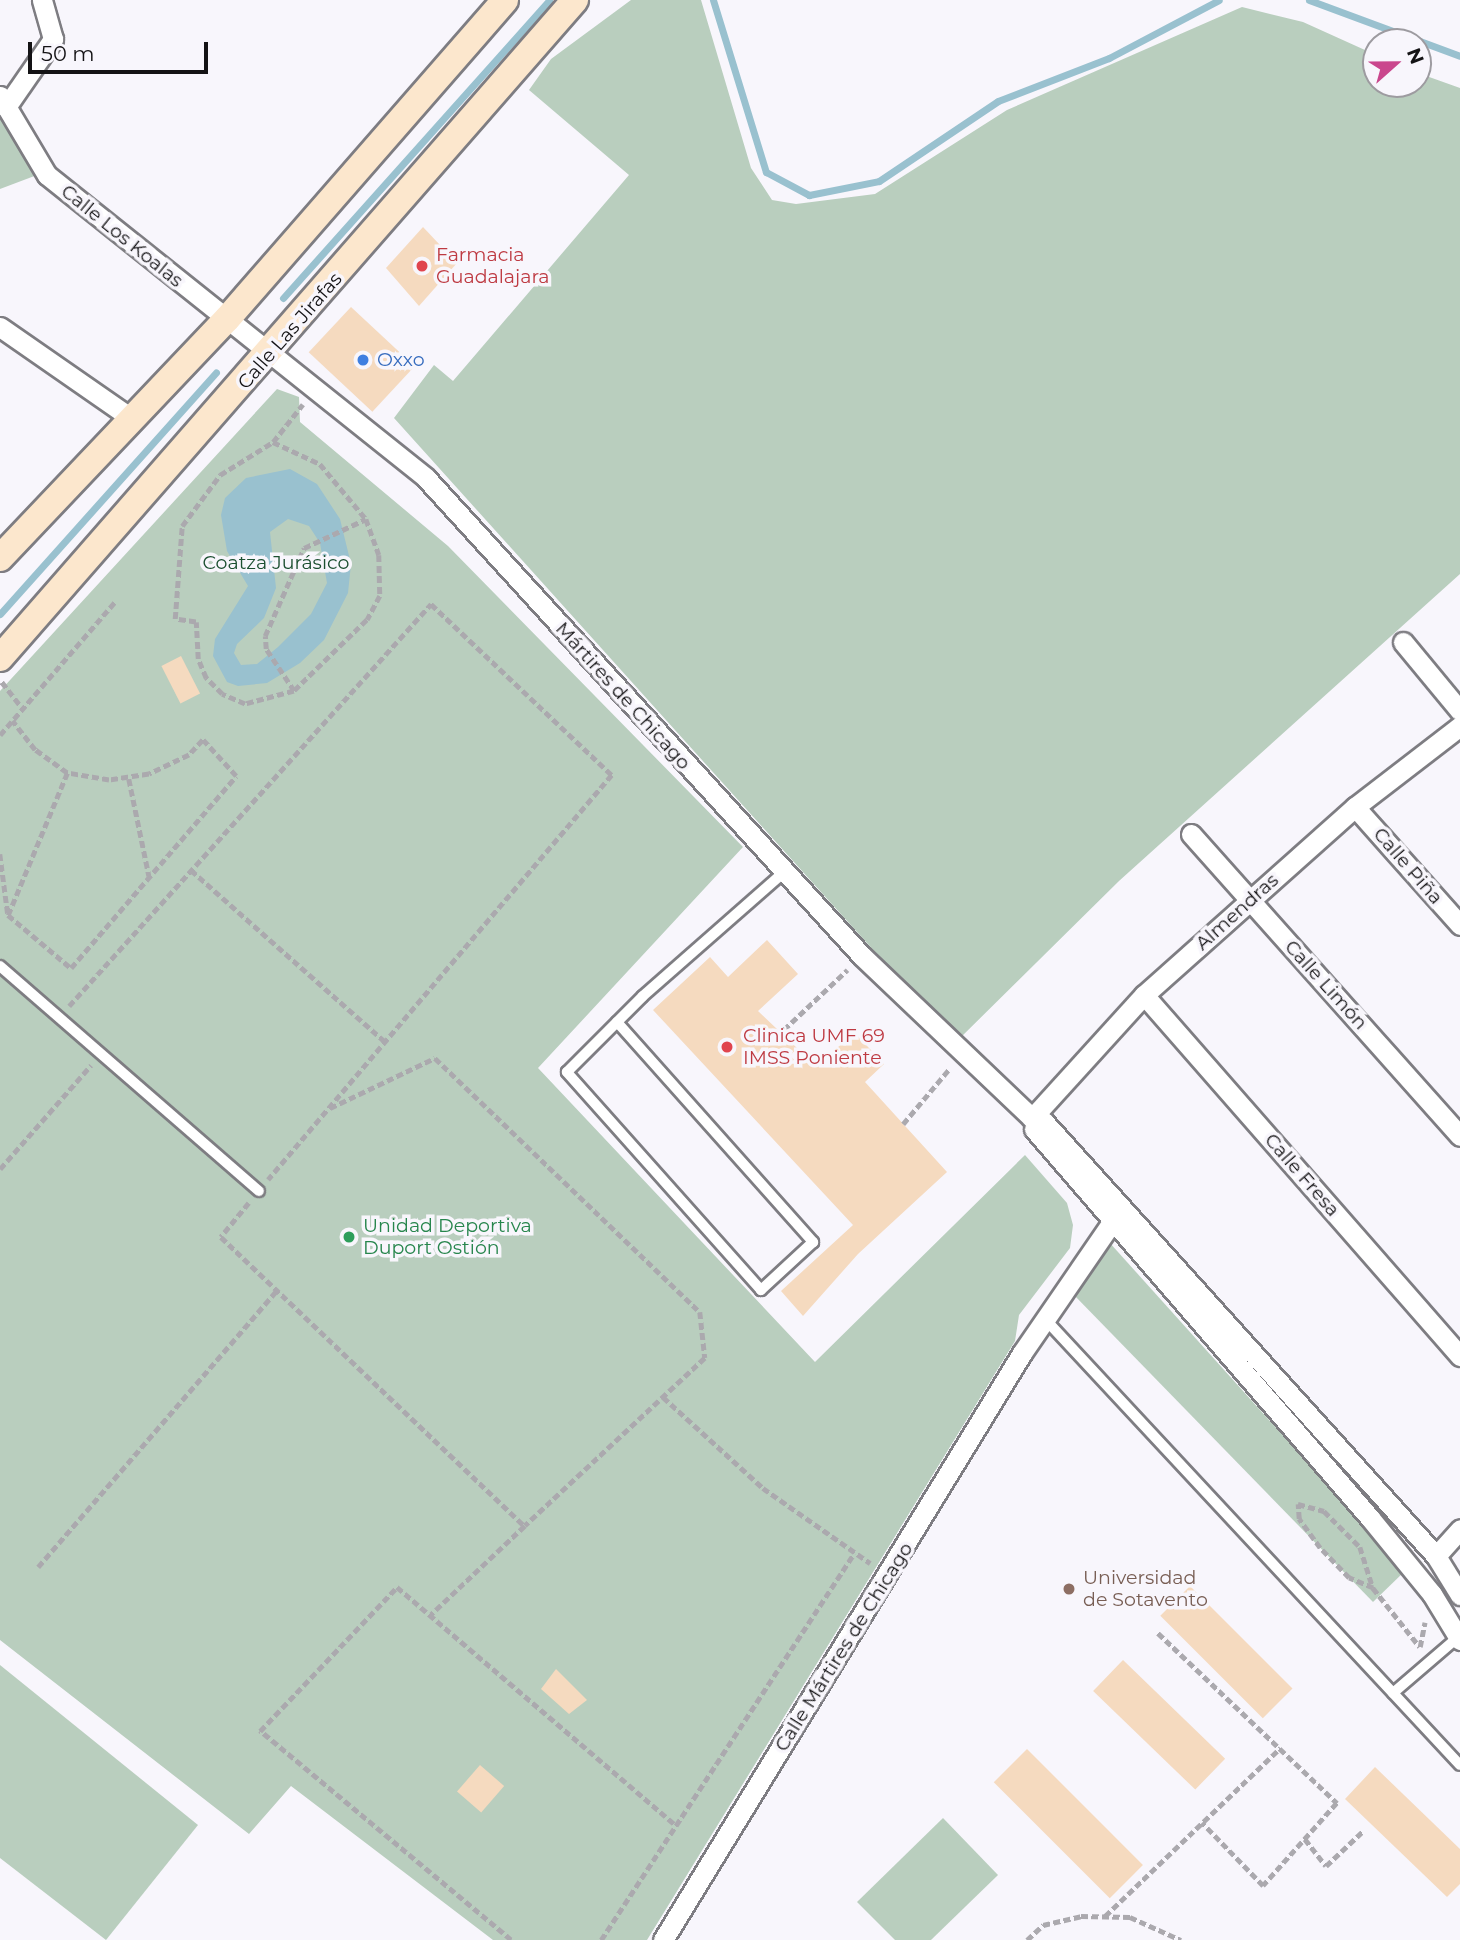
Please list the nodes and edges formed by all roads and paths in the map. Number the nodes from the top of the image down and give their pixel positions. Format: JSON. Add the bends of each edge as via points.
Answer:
{"nodes":[{"id":1,"x":42,"y":0,"type":"edge"},
{"id":2,"x":505,"y":0,"type":"edge"},
{"id":3,"x":575,"y":0,"type":"edge"},
{"id":4,"x":3,"y":101,"type":"edge"},
{"id":5,"x":227,"y":319,"type":"junction"},
{"id":6,"x":0,"y":327,"type":"edge"},
{"id":7,"x":269,"y":355,"type":"junction"},
{"id":8,"x":314,"y":390,"type":"junction"},
{"id":9,"x":131,"y":418,"type":"junction"},
{"id":10,"x":273,"y":442,"type":"junction"},
{"id":11,"x":366,"y":519,"type":"junction"},
{"id":12,"x":0,"y":558,"type":"edge"},
{"id":13,"x":115,"y":602,"type":"dead end"},
{"id":14,"x":1403,"y":642,"type":"dead end"},
{"id":15,"x":0,"y":658,"type":"edge"},
{"id":16,"x":0,"y":679,"type":"edge"},
{"id":17,"x":294,"y":691,"type":"junction"},
{"id":18,"x":23,"y":709,"type":"junction"},
{"id":19,"x":1460,"y":711,"type":"edge"},
{"id":20,"x":12,"y":721,"type":"junction"},
{"id":21,"x":1460,"y":726,"type":"edge"},
{"id":22,"x":0,"y":735,"type":"edge"},
{"id":23,"x":67,"y":773,"type":"junction"},
{"id":24,"x":129,"y":779,"type":"junction"},
{"id":25,"x":1355,"y":807,"type":"junction"},
{"id":26,"x":1191,"y":834,"type":"dead end"},
{"id":27,"x":0,"y":854,"type":"edge"},
{"id":28,"x":191,"y":870,"type":"junction"},
{"id":29,"x":784,"y":872,"type":"junction"},
{"id":30,"x":150,"y":876,"type":"junction"},
{"id":31,"x":1250,"y":900,"type":"junction"},
{"id":32,"x":8,"y":915,"type":"junction"},
{"id":33,"x":1460,"y":925,"type":"edge"},
{"id":34,"x":862,"y":956,"type":"junction"},
{"id":35,"x":0,"y":966,"type":"edge"},
{"id":36,"x":1144,"y":995,"type":"junction"},
{"id":37,"x":59,"y":1017,"type":"junction"},
{"id":38,"x":617,"y":1022,"type":"junction"},
{"id":39,"x":776,"y":1037,"type":"dead end"},
{"id":40,"x":384,"y":1041,"type":"junction"},
{"id":41,"x":964,"y":1052,"type":"junction"},
{"id":42,"x":101,"y":1054,"type":"junction"},
{"id":43,"x":326,"y":1110,"type":"junction"},
{"id":44,"x":1032,"y":1118,"type":"junction"},
{"id":45,"x":904,"y":1124,"type":"dead end"},
{"id":46,"x":1460,"y":1136,"type":"edge"},
{"id":47,"x":0,"y":1169,"type":"edge"},
{"id":48,"x":259,"y":1191,"type":"junction"},
{"id":49,"x":1117,"y":1215,"type":"junction"},
{"id":50,"x":277,"y":1290,"type":"junction"},
{"id":51,"x":1045,"y":1319,"type":"junction"},
{"id":52,"x":1460,"y":1356,"type":"edge"},
{"id":53,"x":663,"y":1397,"type":"junction"},
{"id":54,"x":525,"y":1526,"type":"junction"},
{"id":55,"x":1460,"y":1529,"type":"edge"},
{"id":56,"x":853,"y":1553,"type":"junction"},
{"id":57,"x":1436,"y":1556,"type":"junction"},
{"id":58,"x":38,"y":1567,"type":"dead end"},
{"id":59,"x":889,"y":1575,"type":"junction"},
{"id":60,"x":1373,"y":1588,"type":"junction"},
{"id":61,"x":1432,"y":1594,"type":"junction"},
{"id":62,"x":1460,"y":1595,"type":"edge"},
{"id":63,"x":431,"y":1615,"type":"junction"},
{"id":64,"x":1158,"y":1633,"type":"dead end"},
{"id":65,"x":1459,"y":1639,"type":"edge"},
{"id":66,"x":1394,"y":1693,"type":"junction"},
{"id":67,"x":1280,"y":1748,"type":"junction"},
{"id":68,"x":1460,"y":1765,"type":"edge"},
{"id":69,"x":1202,"y":1823,"type":"junction"},
{"id":70,"x":676,"y":1825,"type":"junction"},
{"id":71,"x":1363,"y":1832,"type":"dead end"},
{"id":72,"x":1306,"y":1839,"type":"junction"},
{"id":73,"x":1105,"y":1916,"type":"junction"},
{"id":74,"x":511,"y":1940,"type":"edge"},
{"id":75,"x":601,"y":1940,"type":"edge"},
{"id":76,"x":663,"y":1940,"type":"edge"},
{"id":77,"x":1027,"y":1940,"type":"edge"},
{"id":78,"x":1181,"y":1940,"type":"edge"}],
"edges":[{"from":1,"to":4,"type":"street","via":[[53,39]]},
{"from":2,"to":5,"type":"main road"},
{"from":3,"to":7,"type":"main road","name":"Calle Las Jirafas"},
{"from":4,"to":5,"type":"street","name":"Calle Los Koalas","via":[[47,175]]},
{"from":5,"to":7,"type":"street","name":"Calle Los Koalas"},
{"from":5,"to":9,"type":"main road"},
{"from":6,"to":9,"type":"street"},
{"from":7,"to":8,"type":"street","name":"Mártires de Chicago"},
{"from":7,"to":15,"type":"main road","name":"Calle Las Jirafas"},
{"from":8,"to":10,"type":"path"},
{"from":8,"to":29,"type":"street","name":"Mártires de Chicago","via":[[426,478]]},
{"from":9,"to":12,"type":"main road"},
{"from":10,"to":11,"type":"path","via":[[320,464]]},
{"from":10,"to":17,"type":"path","via":[[235,461],[182,526],[175,619],[195,622],[198,659],[222,694],[245,704]]},
{"from":11,"to":17,"type":"path","via":[[379,555],[376,607]]},
{"from":11,"to":17,"type":"path","via":[[304,548],[265,636],[266,649]]},
{"from":13,"to":18,"type":"path"},
{"from":14,"to":19,"type":"street"},
{"from":16,"to":18,"type":"path"},
{"from":18,"to":20,"type":"path"},
{"from":20,"to":22,"type":"path"},
{"from":20,"to":23,"type":"path","via":[[36,750]]},
{"from":21,"to":25,"type":"street","name":"Almendras"},
{"from":23,"to":24,"type":"path"},
{"from":23,"to":32,"type":"path"},
{"from":24,"to":30,"type":"path"},
{"from":24,"to":30,"type":"path","via":[[166,769],[203,740],[236,776]]},
{"from":25,"to":31,"type":"street","name":"Almendras"},
{"from":25,"to":33,"type":"street","name":"Calle Piña"},
{"from":26,"to":31,"type":"street","name":"Calle Limón"},
{"from":27,"to":32,"type":"path"},
{"from":28,"to":37,"type":"path"},
{"from":28,"to":40,"type":"path"},
{"from":28,"to":40,"type":"path","via":[[431,604],[612,775]]},
{"from":29,"to":34,"type":"street","name":"Mártires de Chicago"},
{"from":29,"to":38,"type":"lane"},
{"from":30,"to":32,"type":"path","via":[[71,968]]},
{"from":31,"to":36,"type":"street","name":"Almendras"},
{"from":31,"to":46,"type":"street","name":"Calle Limón"},
{"from":34,"to":39,"type":"path"},
{"from":34,"to":41,"type":"street","name":"Mártires de Chicago"},
{"from":35,"to":37,"type":"lane"},
{"from":36,"to":44,"type":"street","name":"Almendras"},
{"from":36,"to":52,"type":"street","name":"Calle Fresa"},
{"from":37,"to":42,"type":"lane"},
{"from":38,"to":38,"type":"lane","via":[[567,1072],[761,1290],[813,1242]]},
{"from":40,"to":43,"type":"path"},
{"from":41,"to":44,"type":"street"},
{"from":41,"to":45,"type":"path"},
{"from":42,"to":47,"type":"path"},
{"from":42,"to":48,"type":"lane"},
{"from":43,"to":48,"type":"path"},
{"from":43,"to":53,"type":"path","via":[[435,1058],[700,1312],[705,1358]]},
{"from":44,"to":49,"type":"street","via":[[1044,1122]]},
{"from":48,"to":50,"type":"path","via":[[221,1237]]},
{"from":49,"to":51,"type":"street"},
{"from":49,"to":57,"type":"street"},
{"from":49,"to":61,"type":"street"},
{"from":50,"to":54,"type":"path"},
{"from":50,"to":58,"type":"path"},
{"from":51,"to":59,"type":"street","name":"Calle Mártires de Chicago"},
{"from":51,"to":66,"type":"lane"},
{"from":53,"to":54,"type":"path"},
{"from":53,"to":56,"type":"path","via":[[763,1488]]},
{"from":54,"to":63,"type":"path"},
{"from":55,"to":57,"type":"street"},
{"from":56,"to":59,"type":"path"},
{"from":56,"to":70,"type":"path"},
{"from":57,"to":62,"type":"street"},
{"from":59,"to":76,"type":"street","name":"Calle Mártires de Chicago"},
{"from":60,"to":60,"type":"path","via":[[1360,1547],[1324,1511],[1298,1504],[1299,1519],[1320,1548],[1349,1578]]},
{"from":60,"to":61,"type":"path","via":[[1420,1647]]},
{"from":61,"to":65,"type":"street"},
{"from":63,"to":70,"type":"path"},
{"from":63,"to":74,"type":"path","via":[[397,1587],[260,1731]]},
{"from":64,"to":67,"type":"path"},
{"from":65,"to":66,"type":"lane"},
{"from":66,"to":68,"type":"lane"},
{"from":67,"to":69,"type":"path"},
{"from":67,"to":72,"type":"path","via":[[1337,1803]]},
{"from":69,"to":72,"type":"path","via":[[1264,1886]]},
{"from":69,"to":73,"type":"path"},
{"from":70,"to":75,"type":"path"},
{"from":71,"to":72,"type":"path","via":[[1326,1866]]},
{"from":73,"to":77,"type":"path","via":[[1043,1925]]},
{"from":73,"to":78,"type":"path","via":[[1130,1917]]}]}
